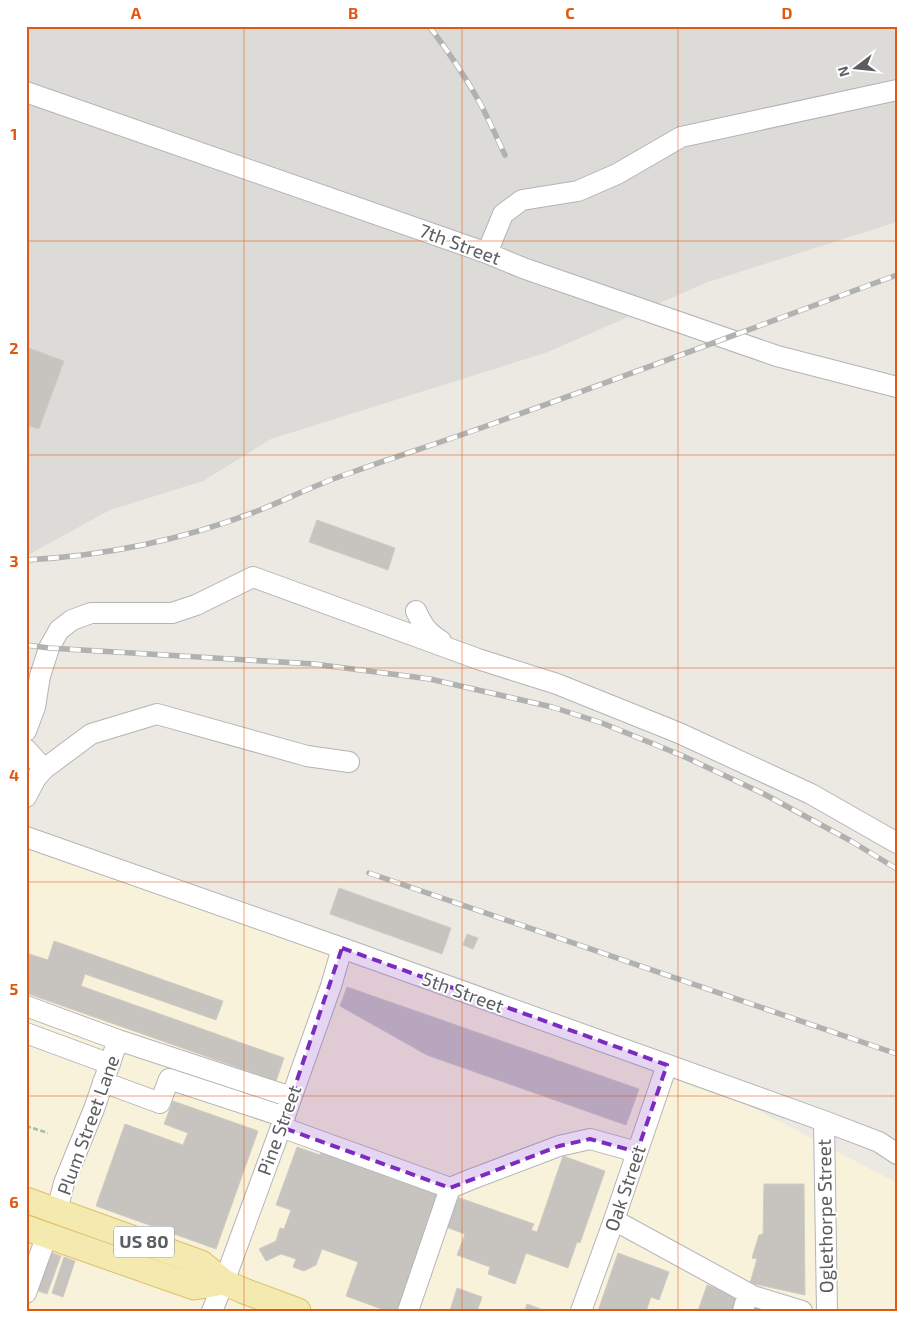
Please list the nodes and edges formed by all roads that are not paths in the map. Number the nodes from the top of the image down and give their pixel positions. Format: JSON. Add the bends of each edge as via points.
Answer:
{"nodes":[{"id":1,"x":897,"y":90,"type":"edge"},
{"id":2,"x":26,"y":92,"type":"edge"},
{"id":3,"x":487,"y":253,"type":"junction"},
{"id":4,"x":897,"y":387,"type":"edge"},
{"id":5,"x":416,"y":611,"type":"dead end"},
{"id":6,"x":453,"y":650,"type":"junction"},
{"id":7,"x":26,"y":731,"type":"edge"},
{"id":8,"x":26,"y":749,"type":"edge"},
{"id":9,"x":349,"y":762,"type":"dead end"},
{"id":10,"x":44,"y":769,"type":"junction"},
{"id":11,"x":26,"y":797,"type":"edge"},
{"id":12,"x":26,"y":837,"type":"edge"},
{"id":13,"x":897,"y":843,"type":"edge"},
{"id":14,"x":342,"y":948,"type":"junction"},
{"id":15,"x":26,"y":1006,"type":"edge"},
{"id":16,"x":26,"y":1033,"type":"edge"},
{"id":17,"x":118,"y":1040,"type":"junction"},
{"id":18,"x":667,"y":1065,"type":"junction"},
{"id":19,"x":106,"y":1073,"type":"junction"},
{"id":20,"x":291,"y":1097,"type":"junction"},
{"id":21,"x":824,"y":1121,"type":"junction"},
{"id":22,"x":283,"y":1122,"type":"junction"},
{"id":23,"x":638,"y":1152,"type":"junction"},
{"id":24,"x":897,"y":1154,"type":"edge"},
{"id":25,"x":450,"y":1188,"type":"junction"},
{"id":26,"x":26,"y":1200,"type":"edge"},
{"id":27,"x":57,"y":1211,"type":"junction"},
{"id":28,"x":614,"y":1220,"type":"junction"},
{"id":29,"x":37,"y":1231,"type":"edge"},
{"id":30,"x":224,"y":1282,"type":"junction"},
{"id":31,"x":26,"y":1293,"type":"edge"},
{"id":32,"x":746,"y":1302,"type":"edge"},
{"id":33,"x":212,"y":1311,"type":"edge"},
{"id":34,"x":298,"y":1311,"type":"edge"},
{"id":35,"x":408,"y":1311,"type":"edge"},
{"id":36,"x":581,"y":1311,"type":"edge"},
{"id":37,"x":802,"y":1311,"type":"edge"},
{"id":38,"x":827,"y":1311,"type":"edge"}],
"edges":[{"from":1,"to":3,"type":"street","via":[[681,137],[617,174],[578,191],[522,200],[503,214]]},
{"from":2,"to":3,"type":"street","name":"7th Street"},
{"from":3,"to":4,"type":"street","name":"7th Street","via":[[777,356]]},
{"from":5,"to":6,"type":"street","via":[[432,636]]},
{"from":6,"to":7,"type":"street","via":[[252,577],[196,605],[172,613],[91,613],[72,620],[59,630],[49,648]]},
{"from":6,"to":13,"type":"street","via":[[557,684],[680,733],[811,794]]},
{"from":8,"to":10,"type":"street"},
{"from":9,"to":10,"type":"street","via":[[307,756],[157,714],[91,734]]},
{"from":10,"to":11,"type":"street"},
{"from":12,"to":14,"type":"street","name":"5th Street"},
{"from":14,"to":18,"type":"street","name":"5th Street"},
{"from":14,"to":20,"type":"street","name":"Pine Street"},
{"from":15,"to":17,"type":"street"},
{"from":16,"to":19,"type":"street"},
{"from":17,"to":19,"type":"street","name":"Plum Street Lane"},
{"from":17,"to":20,"type":"street"},
{"from":18,"to":21,"type":"street","name":"5th Street"},
{"from":18,"to":23,"type":"street","name":"Oak Street"},
{"from":19,"to":22,"type":"street","via":[[160,1103],[169,1079]]},
{"from":19,"to":27,"type":"street","name":"Plum Street Lane","via":[[64,1183]]},
{"from":20,"to":22,"type":"street","name":"Pine Street"},
{"from":21,"to":24,"type":"street","name":"5th Street","via":[[879,1142]]},
{"from":21,"to":38,"type":"street","name":"Oglethorpe Street"},
{"from":22,"to":25,"type":"street"},
{"from":22,"to":30,"type":"street","name":"Pine Street"},
{"from":23,"to":25,"type":"street","via":[[590,1139],[559,1146]]},
{"from":23,"to":28,"type":"street","name":"Oak Street"},
{"from":25,"to":35,"type":"street"},
{"from":26,"to":27,"type":"main road","number":"US 80"},
{"from":27,"to":30,"type":"main road","number":"US 80","via":[[201,1263]]},
{"from":28,"to":32,"type":"street"},
{"from":28,"to":36,"type":"street","name":"Oak Street"},
{"from":29,"to":30,"type":"main road","number":"US 80","via":[[194,1287]]},
{"from":29,"to":31,"type":"street"},
{"from":30,"to":33,"type":"street","name":"Pine Street"},
{"from":30,"to":34,"type":"main road","number":"US 80"},
{"from":32,"to":37,"type":"street","via":[[753,1296]]}]}
